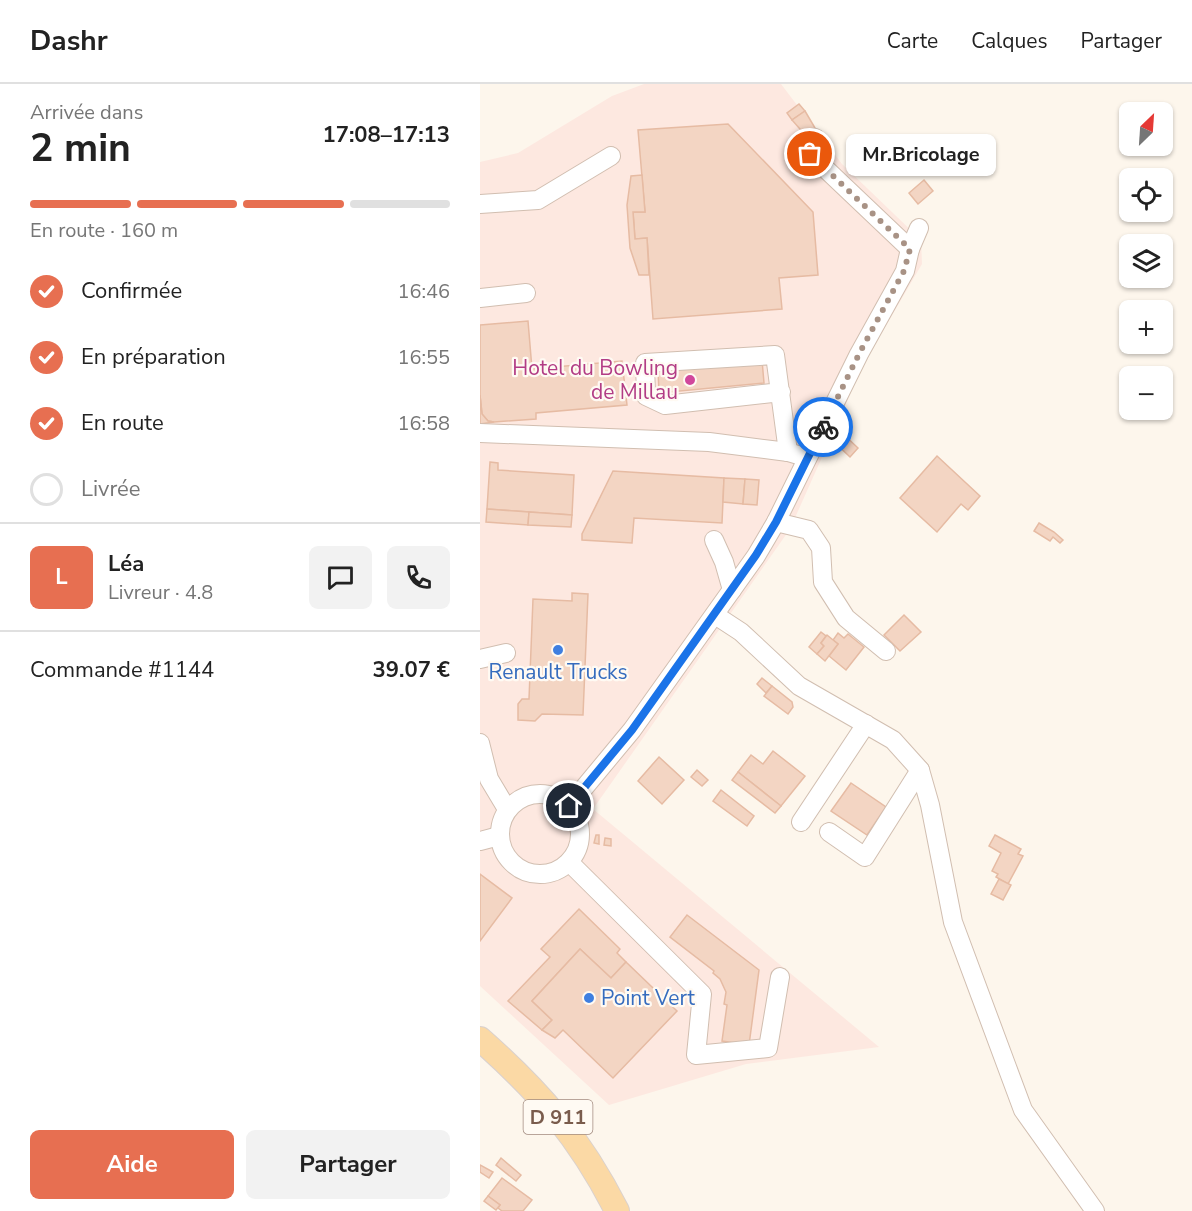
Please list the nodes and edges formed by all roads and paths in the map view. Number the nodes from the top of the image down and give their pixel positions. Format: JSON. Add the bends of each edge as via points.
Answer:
{"nodes":[{"id":1,"x":815,"y":138,"type":"dead end"},
{"id":2,"x":611,"y":156,"type":"dead end"},
{"id":3,"x":480,"y":204,"type":"edge"},
{"id":4,"x":919,"y":228,"type":"dead end"},
{"id":5,"x":910,"y":249,"type":"junction"},
{"id":6,"x":526,"y":293,"type":"dead end"},
{"id":7,"x":480,"y":298,"type":"edge"},
{"id":8,"x":781,"y":392,"type":"junction"},
{"id":9,"x":480,"y":433,"type":"edge"},
{"id":10,"x":788,"y":452,"type":"junction"},
{"id":11,"x":807,"y":458,"type":"junction"},
{"id":12,"x":776,"y":522,"type":"junction"},
{"id":13,"x":714,"y":540,"type":"dead end"},
{"id":14,"x":732,"y":591,"type":"junction"},
{"id":15,"x":715,"y":615,"type":"junction"},
{"id":16,"x":886,"y":651,"type":"dead end"},
{"id":17,"x":506,"y":653,"type":"dead end"},
{"id":18,"x":480,"y":658,"type":"edge"},
{"id":19,"x":866,"y":724,"type":"junction"},
{"id":20,"x":480,"y":743,"type":"edge"},
{"id":21,"x":920,"y":771,"type":"junction"},
{"id":22,"x":569,"y":806,"type":"junction"},
{"id":23,"x":507,"y":809,"type":"junction"},
{"id":24,"x":801,"y":822,"type":"dead end"},
{"id":25,"x":829,"y":832,"type":"dead end"},
{"id":26,"x":499,"y":836,"type":"junction"},
{"id":27,"x":480,"y":842,"type":"edge"},
{"id":28,"x":569,"y":862,"type":"junction"},
{"id":29,"x":780,"y":977,"type":"dead end"},
{"id":30,"x":480,"y":1039,"type":"edge"},
{"id":31,"x":617,"y":1211,"type":"edge"},
{"id":32,"x":1095,"y":1211,"type":"edge"}],
"edges":[{"from":1,"to":5,"type":"street","via":[[810,154]]},
{"from":2,"to":3,"type":"street","via":[[538,200]]},
{"from":4,"to":5,"type":"street"},
{"from":5,"to":11,"type":"street","via":[[904,271]]},
{"from":6,"to":7,"type":"street"},
{"from":8,"to":8,"type":"street","via":[[775,355],[645,363],[646,396],[665,405]]},
{"from":8,"to":10,"type":"street"},
{"from":9,"to":10,"type":"street","via":[[709,442]]},
{"from":10,"to":11,"type":"street"},
{"from":11,"to":12,"type":"street"},
{"from":12,"to":14,"type":"street"},
{"from":12,"to":16,"type":"street","via":[[809,530],[821,548],[823,582],[846,618]]},
{"from":13,"to":14,"type":"street"},
{"from":14,"to":15,"type":"street"},
{"from":15,"to":19,"type":"street","via":[[741,632],[799,686]]},
{"from":15,"to":22,"type":"street","via":[[632,730]]},
{"from":17,"to":18,"type":"street"},
{"from":19,"to":21,"type":"street","via":[[893,740]]},
{"from":19,"to":24,"type":"street"},
{"from":20,"to":23,"type":"street","via":[[489,779]]},
{"from":21,"to":25,"type":"street","via":[[865,857]]},
{"from":21,"to":32,"type":"street","via":[[953,922],[1023,1110]]},
{"from":22,"to":23,"type":"street","via":[[558,798],[531,794]]},
{"from":22,"to":28,"type":"street","via":[[580,828],[580,840]]},
{"from":23,"to":26,"type":"street"},
{"from":26,"to":27,"type":"street"},
{"from":26,"to":28,"type":"street","via":[[509,861],[532,874],[559,870]]},
{"from":28,"to":29,"type":"street","via":[[702,994],[696,1055],[768,1048]]},
{"from":30,"to":31,"type":"main road","number":"D 911","via":[[560,1119],[589,1160]]}]}
